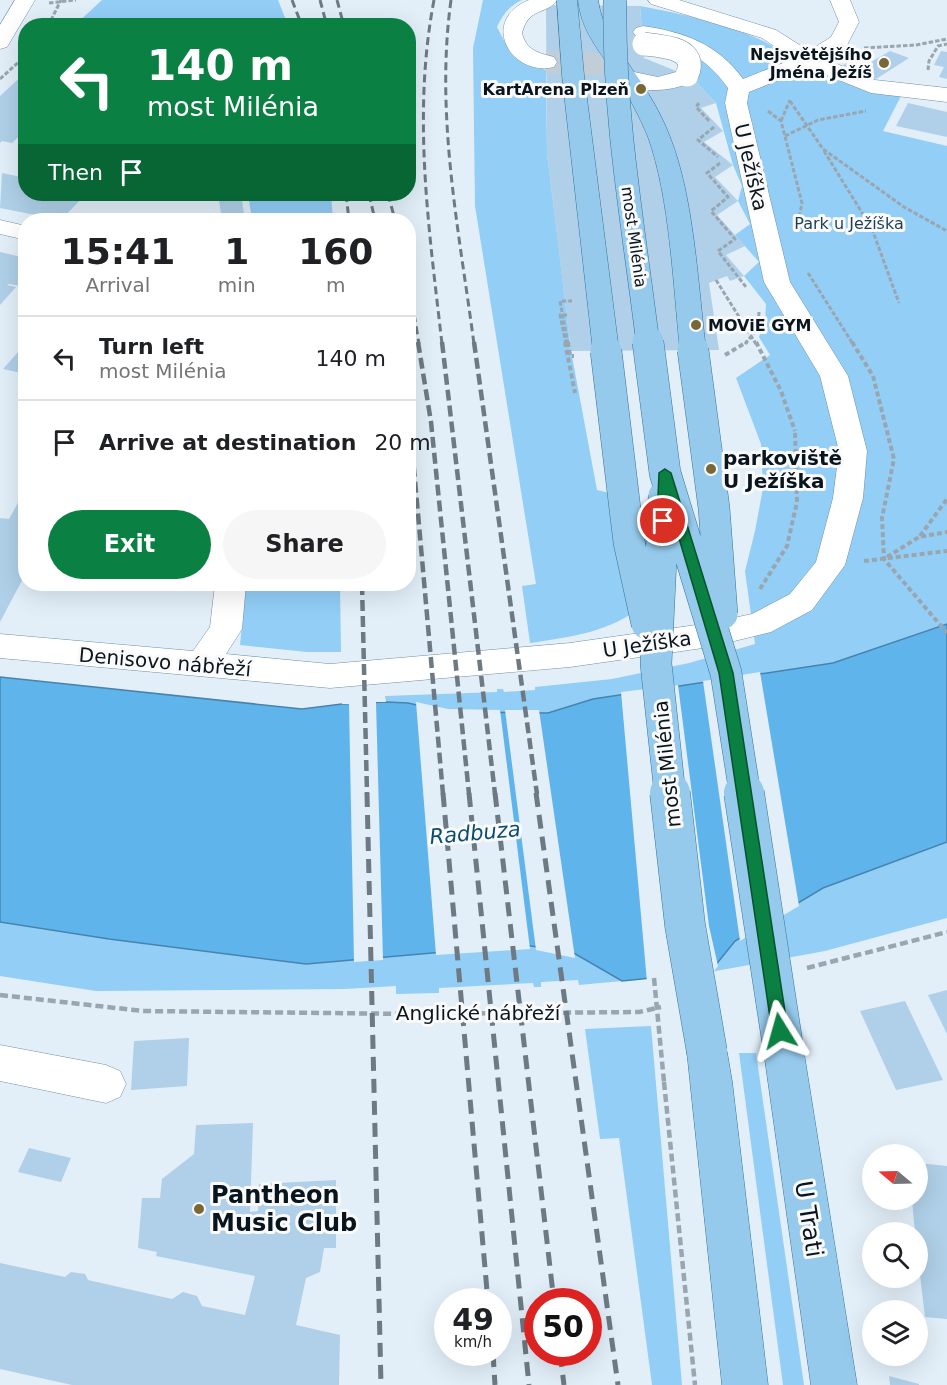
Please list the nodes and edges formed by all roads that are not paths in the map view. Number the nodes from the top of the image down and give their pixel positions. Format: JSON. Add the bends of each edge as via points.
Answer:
{"nodes":[{"id":1,"x":25,"y":0,"type":"edge"},
{"id":2,"x":547,"y":0,"type":"edge"},
{"id":3,"x":615,"y":0,"type":"edge"},
{"id":4,"x":658,"y":0,"type":"edge"},
{"id":5,"x":840,"y":0,"type":"edge"},
{"id":6,"x":585,"y":3,"type":"edge"},
{"id":7,"x":0,"y":43,"type":"edge"},
{"id":8,"x":809,"y":60,"type":"junction"},
{"id":9,"x":546,"y":62,"type":"tunnel mouth"},
{"id":10,"x":629,"y":78,"type":"junction"},
{"id":11,"x":739,"y":88,"type":"junction"},
{"id":12,"x":947,"y":95,"type":"edge"},
{"id":13,"x":0,"y":227,"type":"edge"},
{"id":14,"x":18,"y":231,"type":"edge"},
{"id":15,"x":665,"y":473,"type":"junction"},
{"id":16,"x":229,"y":591,"type":"edge"},
{"id":17,"x":20,"y":640,"type":"edge"},
{"id":18,"x":656,"y":664,"type":"junction"},
{"id":19,"x":201,"y":666,"type":"junction"},
{"id":20,"x":726,"y":673,"type":"junction"},
{"id":21,"x":330,"y":676,"type":"joint"},
{"id":22,"x":784,"y":1053,"type":"joint"},
{"id":23,"x":0,"y":1063,"type":"edge"},
{"id":24,"x":106,"y":1084,"type":"dead end"},
{"id":25,"x":746,"y":1385,"type":"edge"},
{"id":26,"x":834,"y":1385,"type":"edge"}],
"edges":[{"from":1,"to":7,"type":"street"},
{"from":2,"to":9,"type":"street","via":[[522,11],[511,30],[518,48],[530,58]]},
{"from":3,"to":15,"type":"main road","name":"most Milénia","bridge":true,"via":[[618,109]]},
{"from":4,"to":8,"type":"street","via":[[769,34]]},
{"from":5,"to":8,"type":"street","via":[[849,22],[840,41]]},
{"from":6,"to":10,"type":"main road","via":[[595,33]]},
{"from":6,"to":18,"type":"main road","bridge":true,"via":[[573,75],[629,542]]},
{"from":8,"to":11,"type":"street"},
{"from":8,"to":12,"type":"street","via":[[880,88]]},
{"from":10,"to":11,"type":"street","bridge":true,"via":[[653,84],[686,75],[692,69],[687,56],[645,36],[676,37],[728,70]]},
{"from":10,"to":20,"type":"main road","bridge":true,"via":[[661,144],[680,243],[714,508]]},
{"from":11,"to":21,"type":"street","name":"U Ježíška","via":[[736,103],[777,282],[834,376],[853,451],[848,498],[830,565],[801,602],[760,624],[570,655]]},
{"from":13,"to":14,"type":"street"},
{"from":15,"to":18,"type":"main road","name":"most Milénia","bridge":true},
{"from":15,"to":20,"type":"main road","name":"most Milénia","bridge":true},
{"from":16,"to":19,"type":"street","via":[[226,628]]},
{"from":17,"to":19,"type":"street","name":"Denisovo nábřeží"},
{"from":18,"to":25,"type":"main road","name":"most Milénia","bridge":true,"via":[[685,925],[713,1090]]},
{"from":19,"to":21,"type":"street","name":"Denisovo nábřeží"},
{"from":20,"to":22,"type":"main road","name":"most Milénia","bridge":true},
{"from":22,"to":26,"type":"main road","name":"U Trati"},
{"from":23,"to":24,"type":"street"}]}
